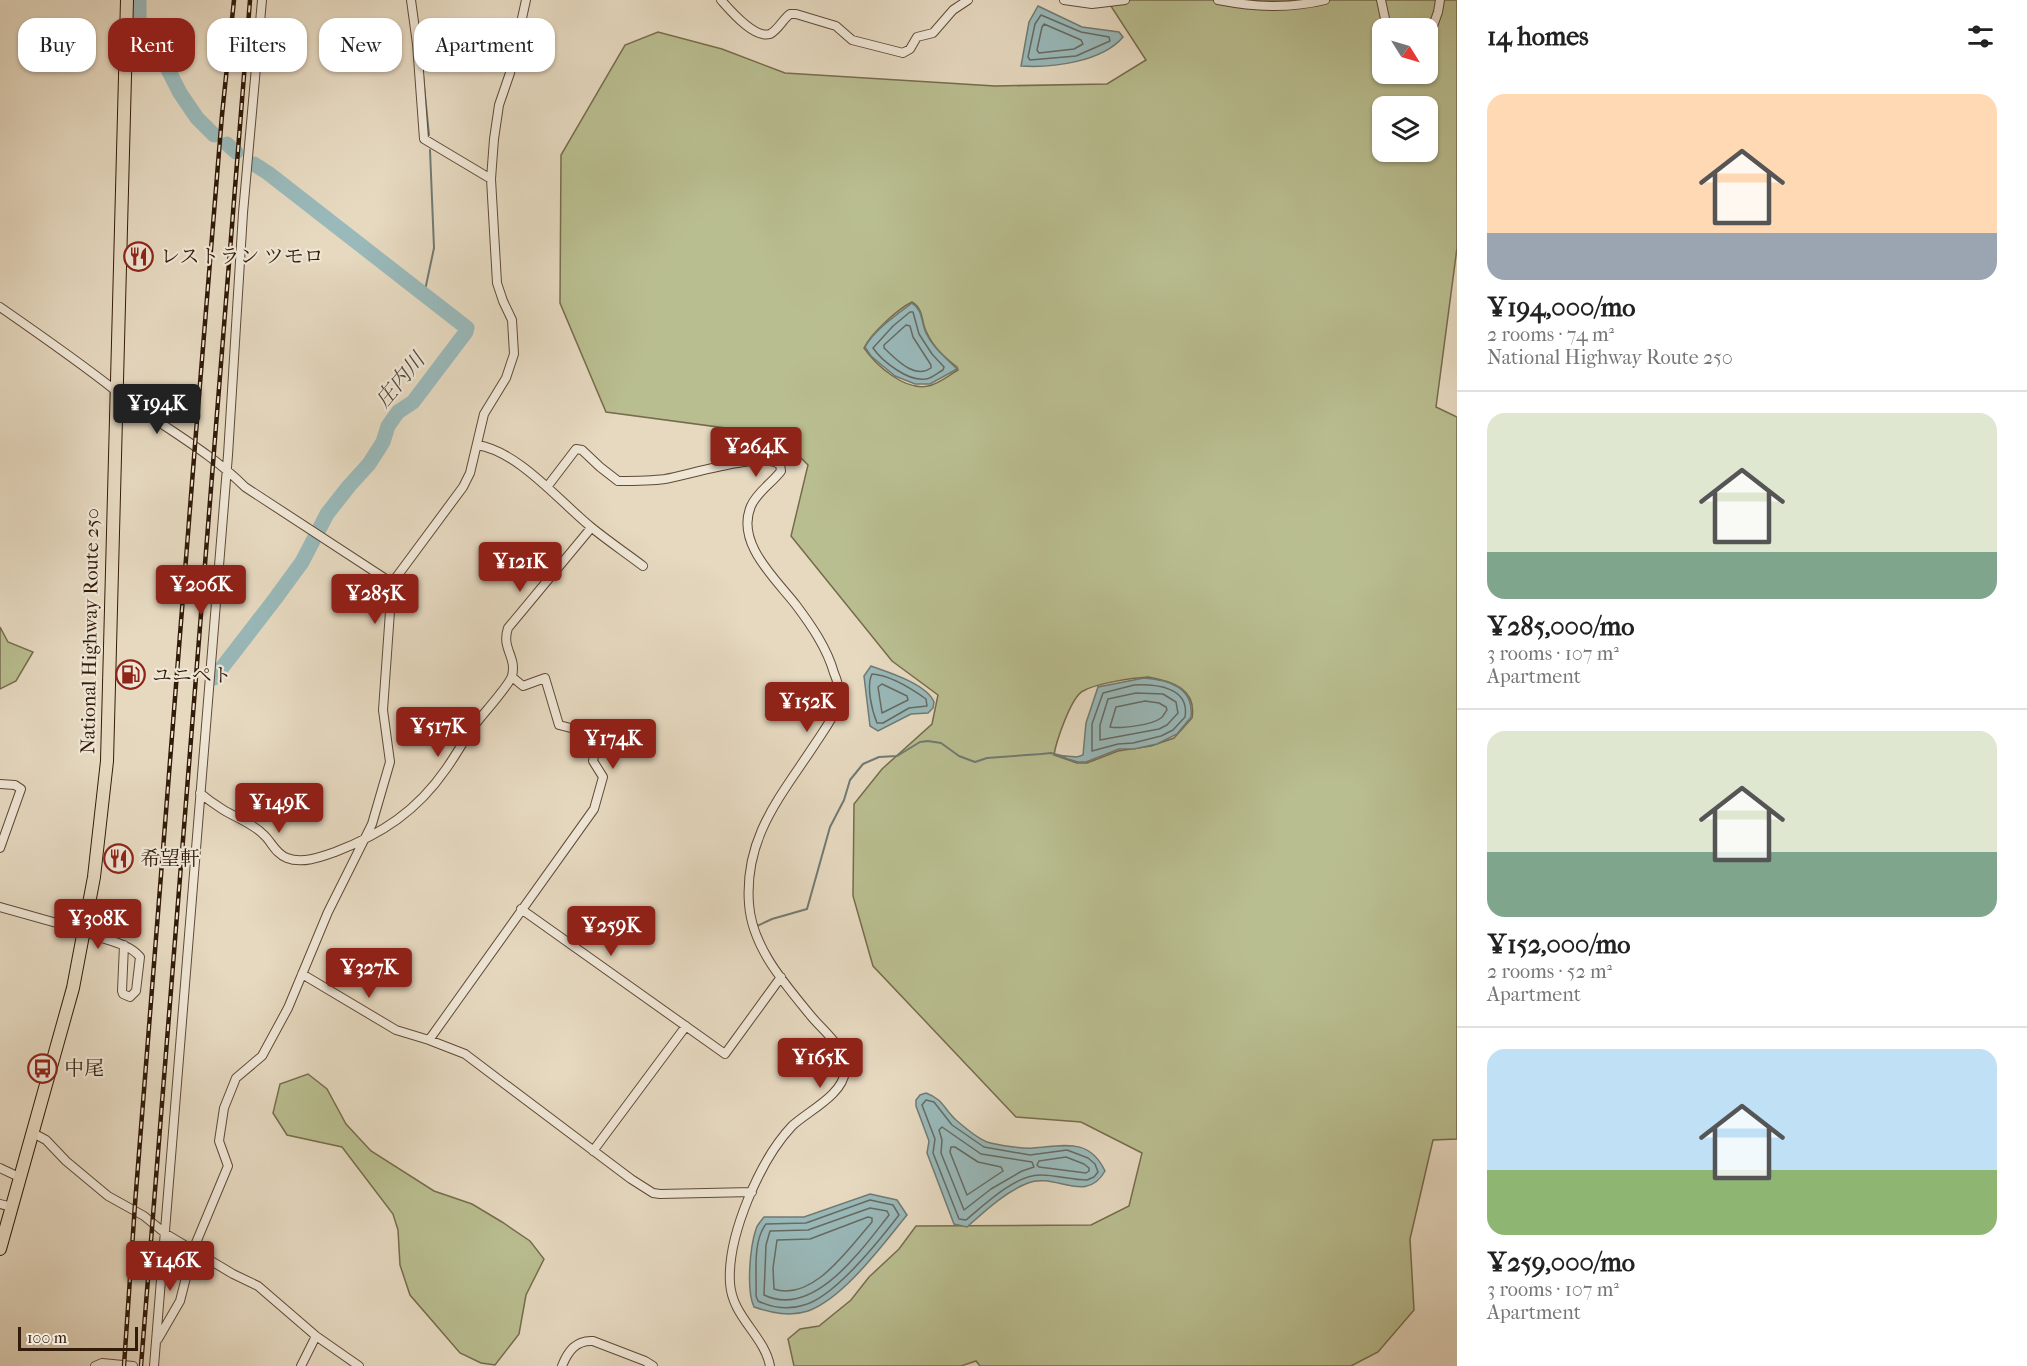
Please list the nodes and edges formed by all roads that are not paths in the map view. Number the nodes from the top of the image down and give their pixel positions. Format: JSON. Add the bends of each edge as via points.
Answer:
{"nodes":[{"id":1,"x":127,"y":0,"type":"edge"},
{"id":2,"x":262,"y":0,"type":"edge"},
{"id":3,"x":411,"y":0,"type":"edge"},
{"id":4,"x":526,"y":0,"type":"edge"},
{"id":5,"x":721,"y":0,"type":"edge"},
{"id":6,"x":968,"y":0,"type":"edge"},
{"id":7,"x":1064,"y":0,"type":"edge"},
{"id":8,"x":1125,"y":0,"type":"edge"},
{"id":9,"x":1218,"y":0,"type":"edge"},
{"id":10,"x":1325,"y":0,"type":"edge"},
{"id":11,"x":1381,"y":0,"type":"edge"},
{"id":12,"x":1440,"y":0,"type":"edge"},
{"id":13,"x":1385,"y":18,"type":"edge"},
{"id":14,"x":1436,"y":18,"type":"edge"},
{"id":15,"x":491,"y":179,"type":"junction"},
{"id":16,"x":0,"y":307,"type":"edge"},
{"id":17,"x":116,"y":391,"type":"junction"},
{"id":18,"x":477,"y":445,"type":"junction"},
{"id":19,"x":226,"y":468,"type":"junction"},
{"id":20,"x":547,"y":487,"type":"junction"},
{"id":21,"x":591,"y":528,"type":"junction"},
{"id":22,"x":643,"y":566,"type":"dead end"},
{"id":23,"x":392,"y":583,"type":"junction"},
{"id":24,"x":512,"y":677,"type":"junction"},
{"id":25,"x":0,"y":784,"type":"edge"},
{"id":26,"x":200,"y":793,"type":"junction"},
{"id":27,"x":363,"y":841,"type":"junction"},
{"id":28,"x":0,"y":848,"type":"edge"},
{"id":29,"x":0,"y":906,"type":"edge"},
{"id":30,"x":521,"y":909,"type":"junction"},
{"id":31,"x":85,"y":931,"type":"junction"},
{"id":32,"x":124,"y":945,"type":"junction"},
{"id":33,"x":302,"y":974,"type":"junction"},
{"id":34,"x":781,"y":977,"type":"junction"},
{"id":35,"x":686,"y":1026,"type":"junction"},
{"id":36,"x":429,"y":1040,"type":"junction"},
{"id":37,"x":33,"y":1133,"type":"junction"},
{"id":38,"x":593,"y":1151,"type":"junction"},
{"id":39,"x":0,"y":1168,"type":"edge"},
{"id":40,"x":19,"y":1177,"type":"junction"},
{"id":41,"x":752,"y":1192,"type":"junction"},
{"id":42,"x":3,"y":1205,"type":"edge"},
{"id":43,"x":166,"y":1234,"type":"junction"},
{"id":44,"x":0,"y":1250,"type":"edge"},
{"id":45,"x":194,"y":1250,"type":"junction"},
{"id":46,"x":316,"y":1336,"type":"junction"},
{"id":47,"x":158,"y":1339,"type":"junction"},
{"id":48,"x":95,"y":1366,"type":"edge"},
{"id":49,"x":133,"y":1366,"type":"edge"},
{"id":50,"x":154,"y":1366,"type":"edge"},
{"id":51,"x":301,"y":1366,"type":"edge"},
{"id":52,"x":359,"y":1366,"type":"edge"},
{"id":53,"x":562,"y":1366,"type":"edge"},
{"id":54,"x":653,"y":1366,"type":"edge"},
{"id":55,"x":770,"y":1366,"type":"edge"}],
"edges":[{"from":1,"to":17,"type":"highway","name":"National Highway Route 250"},
{"from":2,"to":19,"type":"street"},
{"from":3,"to":15,"type":"street","via":[[424,139]]},
{"from":4,"to":15,"type":"street","via":[[499,105]]},
{"from":5,"to":6,"type":"street","via":[[751,29],[762,34],[773,32],[790,14],[796,14],[836,26],[852,40],[903,53],[917,37],[933,33],[953,10]]},
{"from":7,"to":8,"type":"street","via":[[1092,4]]},
{"from":9,"to":10,"type":"street","via":[[1284,7]]},
{"from":11,"to":13,"type":"street"},
{"from":12,"to":14,"type":"street"},
{"from":15,"to":18,"type":"street","via":[[497,283],[512,320],[514,354],[506,378],[483,414]]},
{"from":16,"to":17,"type":"street"},
{"from":17,"to":19,"type":"street"},
{"from":17,"to":31,"type":"highway","name":"National Highway Route 250","via":[[107,761]]},
{"from":18,"to":20,"type":"street","via":[[504,453]]},
{"from":18,"to":23,"type":"street","via":[[463,487]]},
{"from":19,"to":23,"type":"street","via":[[245,487]]},
{"from":19,"to":26,"type":"street"},
{"from":20,"to":21,"type":"street"},
{"from":20,"to":34,"type":"street","via":[[576,449],[618,482],[668,478],[755,461],[771,460],[780,465],[781,471],[751,506],[747,520],[752,546],[762,565],[808,621],[831,661],[839,697],[832,718],[769,815],[753,851],[751,923],[765,955]]},
{"from":21,"to":22,"type":"street"},
{"from":21,"to":24,"type":"street","via":[[508,628],[505,638],[512,656]]},
{"from":23,"to":27,"type":"street","via":[[383,710],[390,762],[372,824]]},
{"from":24,"to":27,"type":"street","via":[[430,790],[392,825]]},
{"from":24,"to":30,"type":"street","via":[[524,686],[546,678],[559,726],[598,735],[593,760],[603,777],[594,809]]},
{"from":25,"to":28,"type":"street","via":[[15,784],[21,789]]},
{"from":26,"to":27,"type":"street","via":[[257,829],[286,858],[320,858]]},
{"from":26,"to":43,"type":"street"},
{"from":27,"to":33,"type":"street"},
{"from":29,"to":31,"type":"street"},
{"from":30,"to":35,"type":"street"},
{"from":30,"to":36,"type":"street"},
{"from":31,"to":32,"type":"street"},
{"from":31,"to":37,"type":"highway","name":"National Highway Route 250"},
{"from":32,"to":32,"type":"street","via":[[140,957],[135,991],[130,997],[122,991]]},
{"from":33,"to":36,"type":"street","via":[[396,1030]]},
{"from":33,"to":45,"type":"street","via":[[262,1056],[236,1078],[224,1108],[219,1141],[228,1166]]},
{"from":34,"to":35,"type":"street","via":[[725,1054]]},
{"from":34,"to":41,"type":"street","via":[[837,1044],[844,1057],[845,1072],[833,1095],[791,1127],[766,1162]]},
{"from":35,"to":38,"type":"street"},
{"from":36,"to":38,"type":"street","via":[[465,1054]]},
{"from":37,"to":40,"type":"highway","name":"National Highway Route 250"},
{"from":37,"to":43,"type":"street","via":[[46,1140],[108,1197],[144,1216]]},
{"from":38,"to":41,"type":"street","via":[[652,1192]]},
{"from":39,"to":40,"type":"street"},
{"from":40,"to":42,"type":"highway","name":"National Highway Route 250"},
{"from":41,"to":55,"type":"street","via":[[736,1235],[730,1286],[741,1317],[760,1341]]},
{"from":42,"to":44,"type":"highway","name":"National Highway Route 250"},
{"from":43,"to":45,"type":"street"},
{"from":43,"to":47,"type":"street"},
{"from":45,"to":46,"type":"street","via":[[258,1286]]},
{"from":45,"to":47,"type":"street","via":[[180,1301]]},
{"from":46,"to":51,"type":"street"},
{"from":46,"to":52,"type":"street"},
{"from":47,"to":50,"type":"street"},
{"from":48,"to":49,"type":"street"},
{"from":53,"to":54,"type":"street","via":[[570,1351],[584,1341],[593,1341]]}]}
